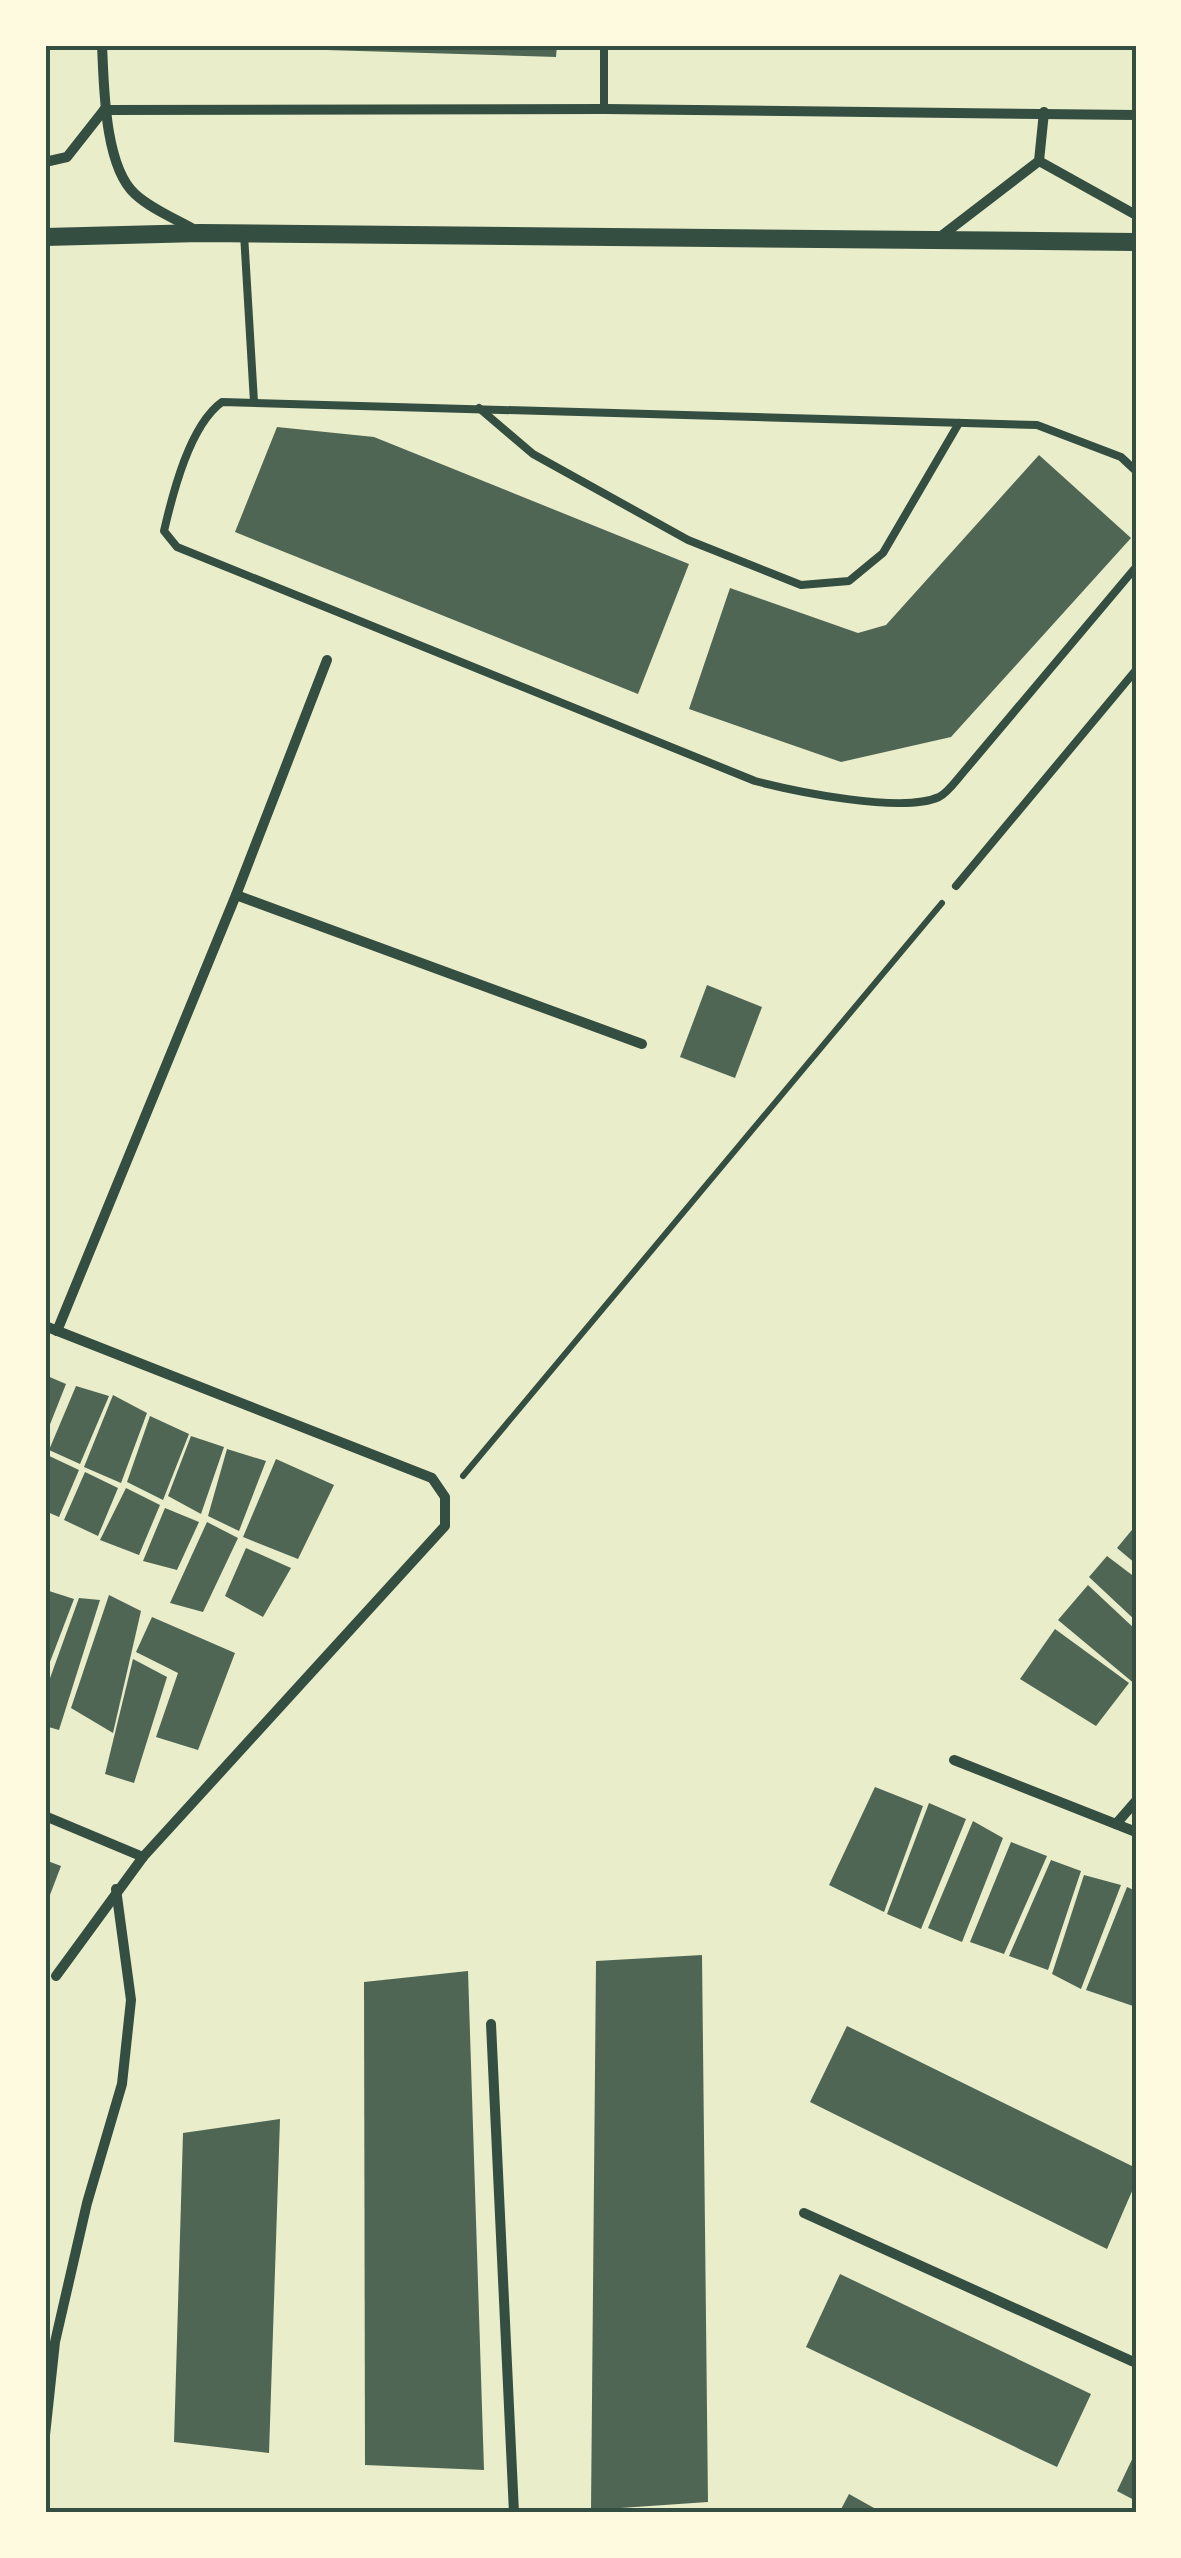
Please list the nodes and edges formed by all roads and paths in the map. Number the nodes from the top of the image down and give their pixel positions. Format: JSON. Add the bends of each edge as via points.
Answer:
{"nodes":[{"id":1,"x":102,"y":45,"type":"edge"},
{"id":2,"x":604,"y":45,"type":"edge"},
{"id":3,"x":604,"y":109,"type":"junction"},
{"id":4,"x":104,"y":110,"type":"junction"},
{"id":5,"x":1044,"y":112,"type":"junction"},
{"id":6,"x":1136,"y":114,"type":"edge"},
{"id":7,"x":45,"y":162,"type":"edge"},
{"id":8,"x":1039,"y":162,"type":"junction"},
{"id":9,"x":1136,"y":215,"type":"edge"},
{"id":10,"x":200,"y":233,"type":"junction"},
{"id":11,"x":244,"y":234,"type":"junction"},
{"id":12,"x":45,"y":237,"type":"edge"},
{"id":13,"x":935,"y":241,"type":"junction"},
{"id":14,"x":1136,"y":242,"type":"edge"},
{"id":15,"x":254,"y":402,"type":"junction"},
{"id":16,"x":479,"y":408,"type":"junction"},
{"id":17,"x":959,"y":423,"type":"junction"},
{"id":18,"x":1136,"y":471,"type":"edge"},
{"id":19,"x":1136,"y":567,"type":"edge"},
{"id":20,"x":326,"y":660,"type":"dead end"},
{"id":21,"x":1136,"y":670,"type":"edge"},
{"id":22,"x":956,"y":886,"type":"joint"},
{"id":23,"x":236,"y":895,"type":"junction"},
{"id":24,"x":642,"y":1044,"type":"dead end"},
{"id":25,"x":45,"y":1326,"type":"edge"},
{"id":26,"x":57,"y":1331,"type":"junction"},
{"id":27,"x":445,"y":1498,"type":"junction"},
{"id":28,"x":954,"y":1760,"type":"dead end"},
{"id":29,"x":1136,"y":1801,"type":"edge"},
{"id":30,"x":45,"y":1816,"type":"edge"},
{"id":31,"x":1116,"y":1824,"type":"junction"},
{"id":32,"x":1136,"y":1832,"type":"edge"},
{"id":33,"x":143,"y":1856,"type":"junction"},
{"id":34,"x":116,"y":1889,"type":"junction"},
{"id":35,"x":56,"y":1976,"type":"dead end"},
{"id":36,"x":491,"y":2024,"type":"dead end"},
{"id":37,"x":804,"y":2214,"type":"dead end"},
{"id":38,"x":1136,"y":2363,"type":"edge"},
{"id":39,"x":45,"y":2435,"type":"edge"},
{"id":40,"x":514,"y":2513,"type":"edge"}],
"edges":[{"from":1,"to":4,"type":"street"},
{"from":2,"to":3,"type":"lane"},
{"from":3,"to":4,"type":"street"},
{"from":3,"to":5,"type":"street"},
{"from":4,"to":7,"type":"street","via":[[67,157]]},
{"from":4,"to":10,"type":"street","via":[[115,158],[132,192]]},
{"from":5,"to":6,"type":"street"},
{"from":5,"to":8,"type":"street"},
{"from":8,"to":9,"type":"street"},
{"from":8,"to":13,"type":"street"},
{"from":10,"to":11,"type":"street"},
{"from":10,"to":12,"type":"street"},
{"from":11,"to":13,"type":"street"},
{"from":11,"to":15,"type":"lane"},
{"from":13,"to":14,"type":"street"},
{"from":15,"to":16,"type":"lane"},
{"from":15,"to":19,"type":"lane","via":[[222,402],[206,413],[164,531],[177,547],[705,762],[805,794],[911,803],[940,796]]},
{"from":16,"to":17,"type":"lane"},
{"from":16,"to":17,"type":"lane","via":[[533,454],[688,540],[802,585],[849,582],[883,553]]},
{"from":17,"to":18,"type":"lane","via":[[1037,425],[1121,457]]},
{"from":20,"to":23,"type":"street"},
{"from":21,"to":22,"type":"lane"},
{"from":22,"to":27,"type":"path"},
{"from":23,"to":24,"type":"street"},
{"from":23,"to":26,"type":"street"},
{"from":25,"to":26,"type":"street"},
{"from":26,"to":27,"type":"street","via":[[432,1478]]},
{"from":27,"to":33,"type":"street","via":[[446,1526]]},
{"from":28,"to":31,"type":"street"},
{"from":29,"to":31,"type":"street"},
{"from":30,"to":33,"type":"street"},
{"from":31,"to":32,"type":"street"},
{"from":33,"to":34,"type":"street"},
{"from":34,"to":35,"type":"street"},
{"from":34,"to":39,"type":"street","via":[[131,2000],[122,2084],[55,2342]]},
{"from":36,"to":40,"type":"street"},
{"from":37,"to":38,"type":"street"}]}
